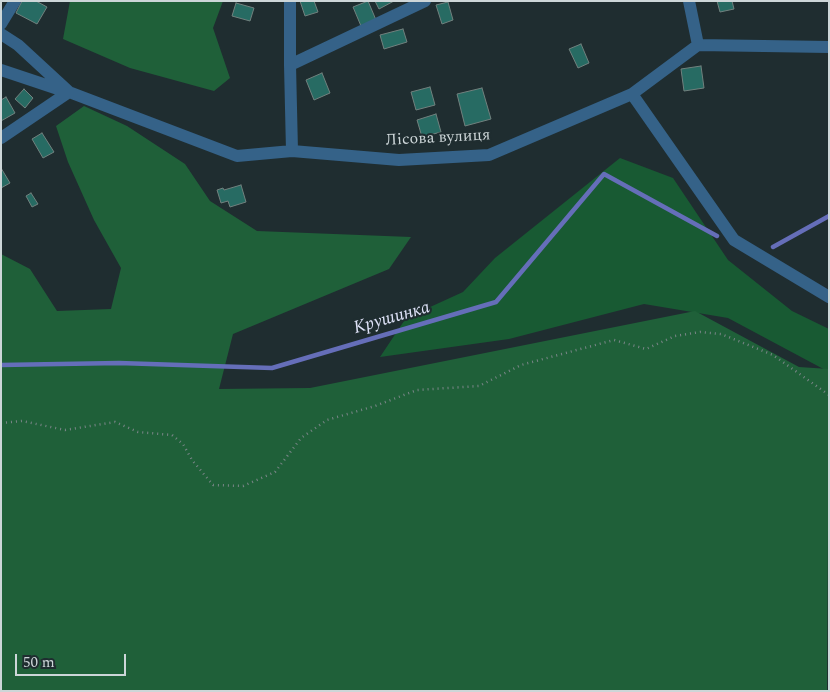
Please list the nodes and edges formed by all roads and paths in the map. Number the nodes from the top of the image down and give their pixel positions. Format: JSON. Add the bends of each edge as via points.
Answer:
{"nodes":[{"id":1,"x":15,"y":1,"type":"edge"},
{"id":2,"x":290,"y":1,"type":"edge"},
{"id":3,"x":425,"y":1,"type":"edge"},
{"id":4,"x":689,"y":1,"type":"edge"},
{"id":5,"x":1,"y":24,"type":"edge"},
{"id":6,"x":1,"y":34,"type":"edge"},
{"id":7,"x":698,"y":44,"type":"junction"},
{"id":8,"x":829,"y":47,"type":"edge"},
{"id":9,"x":290,"y":64,"type":"junction"},
{"id":10,"x":1,"y":70,"type":"edge"},
{"id":11,"x":69,"y":92,"type":"junction"},
{"id":12,"x":632,"y":94,"type":"junction"},
{"id":13,"x":1,"y":138,"type":"edge"},
{"id":14,"x":292,"y":151,"type":"junction"},
{"id":15,"x":829,"y":297,"type":"edge"},
{"id":16,"x":829,"y":395,"type":"edge"},
{"id":17,"x":1,"y":422,"type":"edge"}],
"edges":[{"from":1,"to":5,"type":"street"},
{"from":2,"to":9,"type":"street"},
{"from":3,"to":9,"type":"street"},
{"from":4,"to":7,"type":"street"},
{"from":6,"to":11,"type":"street","via":[[18,45]]},
{"from":7,"to":8,"type":"street"},
{"from":7,"to":12,"type":"street","name":"Лісова вулиця"},
{"from":9,"to":14,"type":"street"},
{"from":10,"to":11,"type":"street","name":"Лісова вулиця"},
{"from":11,"to":13,"type":"street"},
{"from":11,"to":14,"type":"street","name":"Лісова вулиця","via":[[237,156]]},
{"from":12,"to":14,"type":"street","name":"Лісова вулиця","via":[[489,155],[399,160]]},
{"from":12,"to":15,"type":"street","via":[[734,240]]},
{"from":16,"to":17,"type":"path","via":[[773,355],[721,334],[700,332],[675,336],[646,349],[614,340],[521,365],[479,386],[417,390],[327,420],[301,438],[275,472],[243,486],[213,485],[183,444],[172,435],[138,432],[115,422],[65,430],[22,421]]}]}
